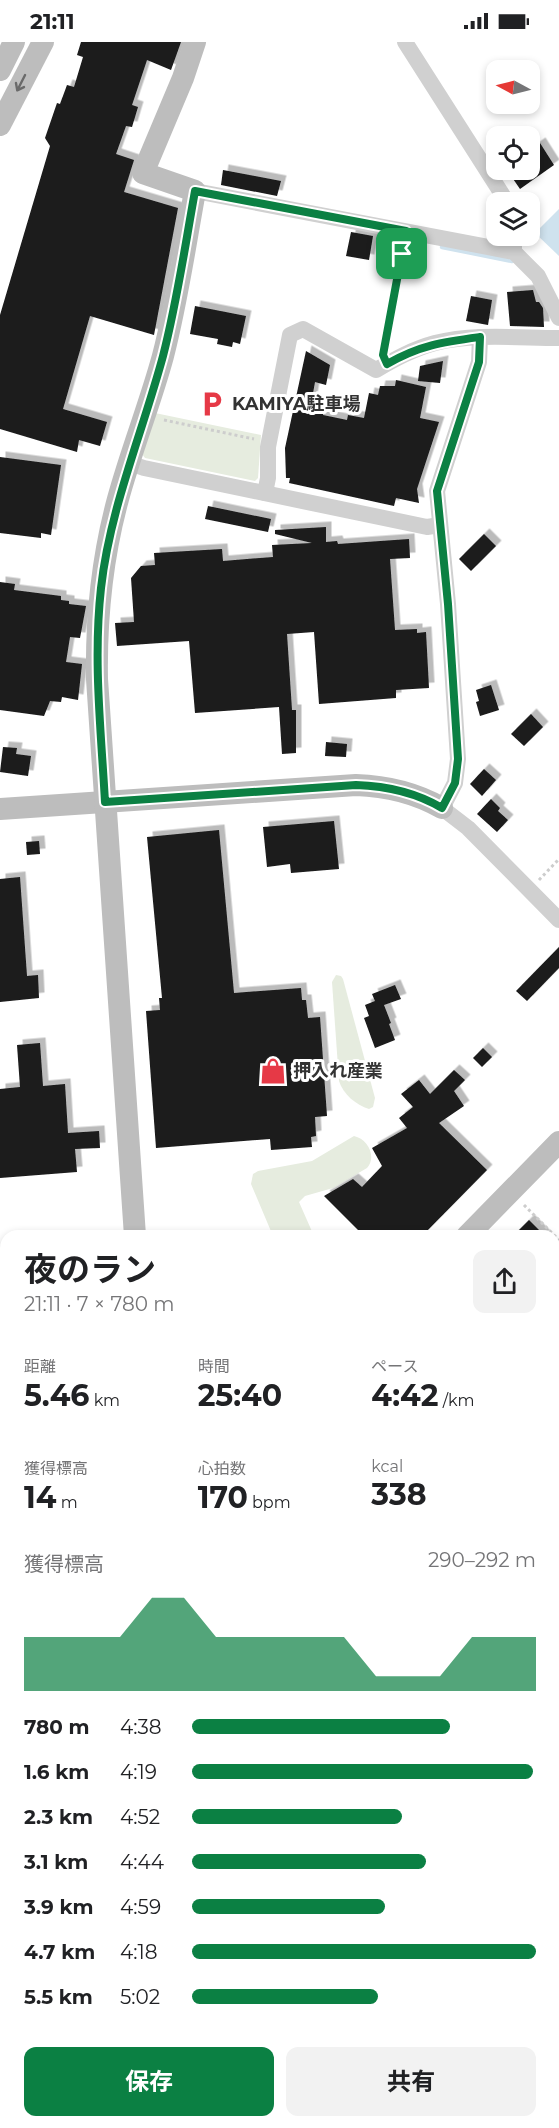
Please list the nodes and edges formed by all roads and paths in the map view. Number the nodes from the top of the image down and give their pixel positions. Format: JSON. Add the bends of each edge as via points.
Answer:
{"nodes":[{"id":1,"x":14,"y":42,"type":"edge"},
{"id":2,"x":43,"y":42,"type":"edge"},
{"id":3,"x":195,"y":42,"type":"edge"},
{"id":4,"x":405,"y":42,"type":"edge"},
{"id":5,"x":0,"y":70,"type":"edge"},
{"id":6,"x":0,"y":125,"type":"edge"},
{"id":7,"x":195,"y":191,"type":"junction"},
{"id":8,"x":501,"y":192,"type":"edge"},
{"id":9,"x":406,"y":231,"type":"junction"},
{"id":10,"x":486,"y":241,"type":"edge"},
{"id":11,"x":516,"y":246,"type":"edge"},
{"id":12,"x":559,"y":318,"type":"edge"},
{"id":13,"x":480,"y":337,"type":"junction"},
{"id":14,"x":559,"y":338,"type":"edge"},
{"id":15,"x":387,"y":364,"type":"junction"},
{"id":16,"x":144,"y":415,"type":"junction"},
{"id":17,"x":270,"y":442,"type":"junction"},
{"id":18,"x":129,"y":463,"type":"junction"},
{"id":19,"x":265,"y":493,"type":"junction"},
{"id":20,"x":440,"y":525,"type":"junction"},
{"id":21,"x":105,"y":802,"type":"junction"},
{"id":22,"x":442,"y":808,"type":"junction"},
{"id":23,"x":0,"y":809,"type":"edge"},
{"id":24,"x":559,"y":859,"type":"edge"},
{"id":25,"x":529,"y":890,"type":"junction"},
{"id":26,"x":559,"y":920,"type":"edge"},
{"id":27,"x":559,"y":1142,"type":"edge"},
{"id":28,"x":511,"y":1192,"type":"junction"},
{"id":29,"x":135,"y":1230,"type":"edge"},
{"id":30,"x":473,"y":1230,"type":"edge"},
{"id":31,"x":549,"y":1230,"type":"edge"}],
"edges":[{"from":1,"to":5,"type":"street"},
{"from":2,"to":6,"type":"street","one_way":true},
{"from":3,"to":7,"type":"street","via":[[143,173]]},
{"from":4,"to":8,"type":"street"},
{"from":7,"to":9,"type":"street"},
{"from":7,"to":16,"type":"street","via":[[167,340]]},
{"from":9,"to":10,"type":"street"},
{"from":9,"to":15,"type":"lane","via":[[383,355]]},
{"from":11,"to":12,"type":"street","via":[[538,276]]},
{"from":13,"to":14,"type":"street"},
{"from":13,"to":15,"type":"street","via":[[436,343]]},
{"from":13,"to":20,"type":"street","via":[[479,362],[437,491]]},
{"from":15,"to":17,"type":"street","via":[[376,370],[303,329],[290,335]]},
{"from":16,"to":17,"type":"path"},
{"from":16,"to":18,"type":"street"},
{"from":17,"to":19,"type":"street"},
{"from":18,"to":19,"type":"street"},
{"from":18,"to":21,"type":"street","via":[[111,527],[98,618],[97,679]]},
{"from":19,"to":20,"type":"street","via":[[427,527]]},
{"from":20,"to":22,"type":"street","via":[[458,759],[455,783]]},
{"from":21,"to":22,"type":"street","via":[[356,785],[408,792]]},
{"from":21,"to":23,"type":"street"},
{"from":21,"to":29,"type":"street"},
{"from":22,"to":25,"type":"street","via":[[468,828]]},
{"from":24,"to":25,"type":"path"},
{"from":25,"to":26,"type":"street"},
{"from":27,"to":28,"type":"street"},
{"from":28,"to":30,"type":"street"},
{"from":28,"to":31,"type":"path"}]}
